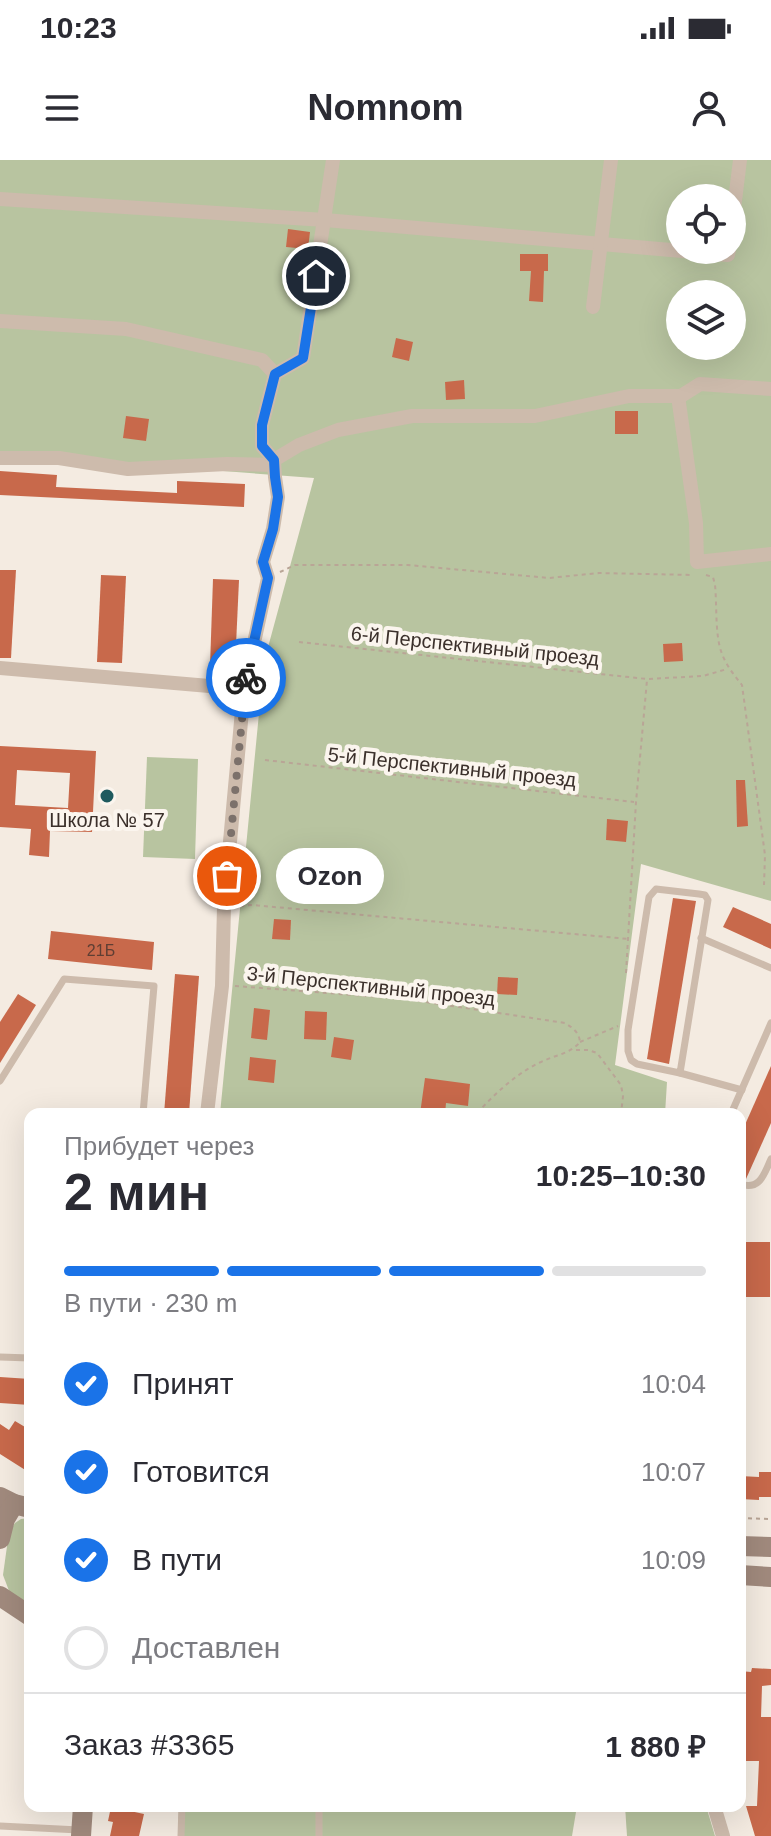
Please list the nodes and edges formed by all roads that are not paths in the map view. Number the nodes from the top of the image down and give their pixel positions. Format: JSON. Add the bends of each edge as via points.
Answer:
{"nodes":[{"id":1,"x":333,"y":160,"type":"edge"},
{"id":2,"x":611,"y":160,"type":"edge"},
{"id":3,"x":740,"y":160,"type":"edge"},
{"id":4,"x":737,"y":184,"type":"edge"},
{"id":5,"x":0,"y":199,"type":"edge"},
{"id":6,"x":325,"y":220,"type":"junction"},
{"id":7,"x":600,"y":244,"type":"junction"},
{"id":8,"x":666,"y":250,"type":"edge"},
{"id":9,"x":593,"y":307,"type":"dead end"},
{"id":10,"x":0,"y":321,"type":"edge"},
{"id":11,"x":275,"y":374,"type":"junction"},
{"id":12,"x":771,"y":389,"type":"edge"},
{"id":13,"x":678,"y":396,"type":"junction"},
{"id":14,"x":0,"y":458,"type":"edge"},
{"id":15,"x":274,"y":468,"type":"junction"},
{"id":16,"x":771,"y":554,"type":"edge"},
{"id":17,"x":0,"y":668,"type":"edge"},
{"id":18,"x":244,"y":689,"type":"junction"},
{"id":19,"x":701,"y":938,"type":"junction"},
{"id":20,"x":771,"y":968,"type":"edge"},
{"id":21,"x":771,"y":1023,"type":"edge"},
{"id":22,"x":680,"y":1073,"type":"junction"},
{"id":23,"x":0,"y":1081,"type":"edge"},
{"id":24,"x":742,"y":1090,"type":"junction"},
{"id":25,"x":144,"y":1108,"type":"edge"},
{"id":26,"x":208,"y":1108,"type":"edge"},
{"id":27,"x":734,"y":1108,"type":"edge"},
{"id":28,"x":771,"y":1159,"type":"edge"},
{"id":29,"x":746,"y":1186,"type":"edge"},
{"id":30,"x":0,"y":1357,"type":"edge"},
{"id":31,"x":24,"y":1358,"type":"edge"},
{"id":32,"x":15,"y":1503,"type":"edge"},
{"id":33,"x":0,"y":1539,"type":"edge"},
{"id":34,"x":746,"y":1546,"type":"edge"},
{"id":35,"x":771,"y":1547,"type":"edge"},
{"id":36,"x":746,"y":1575,"type":"edge"},
{"id":37,"x":771,"y":1577,"type":"edge"},
{"id":38,"x":0,"y":1596,"type":"edge"},
{"id":39,"x":24,"y":1612,"type":"edge"},
{"id":40,"x":83,"y":1812,"type":"edge"},
{"id":41,"x":182,"y":1812,"type":"edge"},
{"id":42,"x":319,"y":1812,"type":"edge"},
{"id":43,"x":716,"y":1812,"type":"edge"},
{"id":44,"x":0,"y":1826,"type":"edge"},
{"id":45,"x":81,"y":1833,"type":"edge"},
{"id":46,"x":181,"y":1836,"type":"edge"},
{"id":47,"x":319,"y":1836,"type":"edge"},
{"id":48,"x":723,"y":1836,"type":"edge"}],
"edges":[{"from":1,"to":6,"type":"street"},
{"from":2,"to":7,"type":"street"},
{"from":3,"to":4,"type":"street"},
{"from":5,"to":6,"type":"street"},
{"from":6,"to":7,"type":"street"},
{"from":6,"to":11,"type":"street","via":[[303,358]]},
{"from":7,"to":8,"type":"street"},
{"from":7,"to":9,"type":"street"},
{"from":10,"to":11,"type":"street","via":[[126,329],[262,360]]},
{"from":11,"to":15,"type":"street","via":[[262,425],[262,446]]},
{"from":12,"to":13,"type":"street","via":[[700,384]]},
{"from":13,"to":15,"type":"street","via":[[629,396],[535,416],[412,416],[338,430],[299,445]]},
{"from":13,"to":16,"type":"street","via":[[697,562]]},
{"from":14,"to":15,"type":"street","via":[[59,458],[128,469],[227,464]]},
{"from":15,"to":18,"type":"street","via":[[278,497],[263,562],[268,578]]},
{"from":17,"to":18,"type":"street"},
{"from":18,"to":26,"type":"street"},
{"from":19,"to":20,"type":"lane"},
{"from":19,"to":22,"type":"lane"},
{"from":19,"to":22,"type":"lane","via":[[705,895],[656,889],[649,897],[628,1051],[637,1064]]},
{"from":21,"to":24,"type":"lane"},
{"from":22,"to":24,"type":"lane"},
{"from":23,"to":25,"type":"lane","via":[[64,979],[154,986]]},
{"from":24,"to":27,"type":"lane"},
{"from":28,"to":29,"type":"lane","via":[[756,1185]]},
{"from":30,"to":31,"type":"lane"},
{"from":32,"to":33,"type":"main road"},
{"from":34,"to":35,"type":"main road"},
{"from":36,"to":37,"type":"main road"},
{"from":38,"to":39,"type":"main road"},
{"from":40,"to":45,"type":"main road"},
{"from":41,"to":46,"type":"lane"},
{"from":42,"to":47,"type":"lane"},
{"from":43,"to":48,"type":"street"},
{"from":44,"to":45,"type":"lane"}]}
